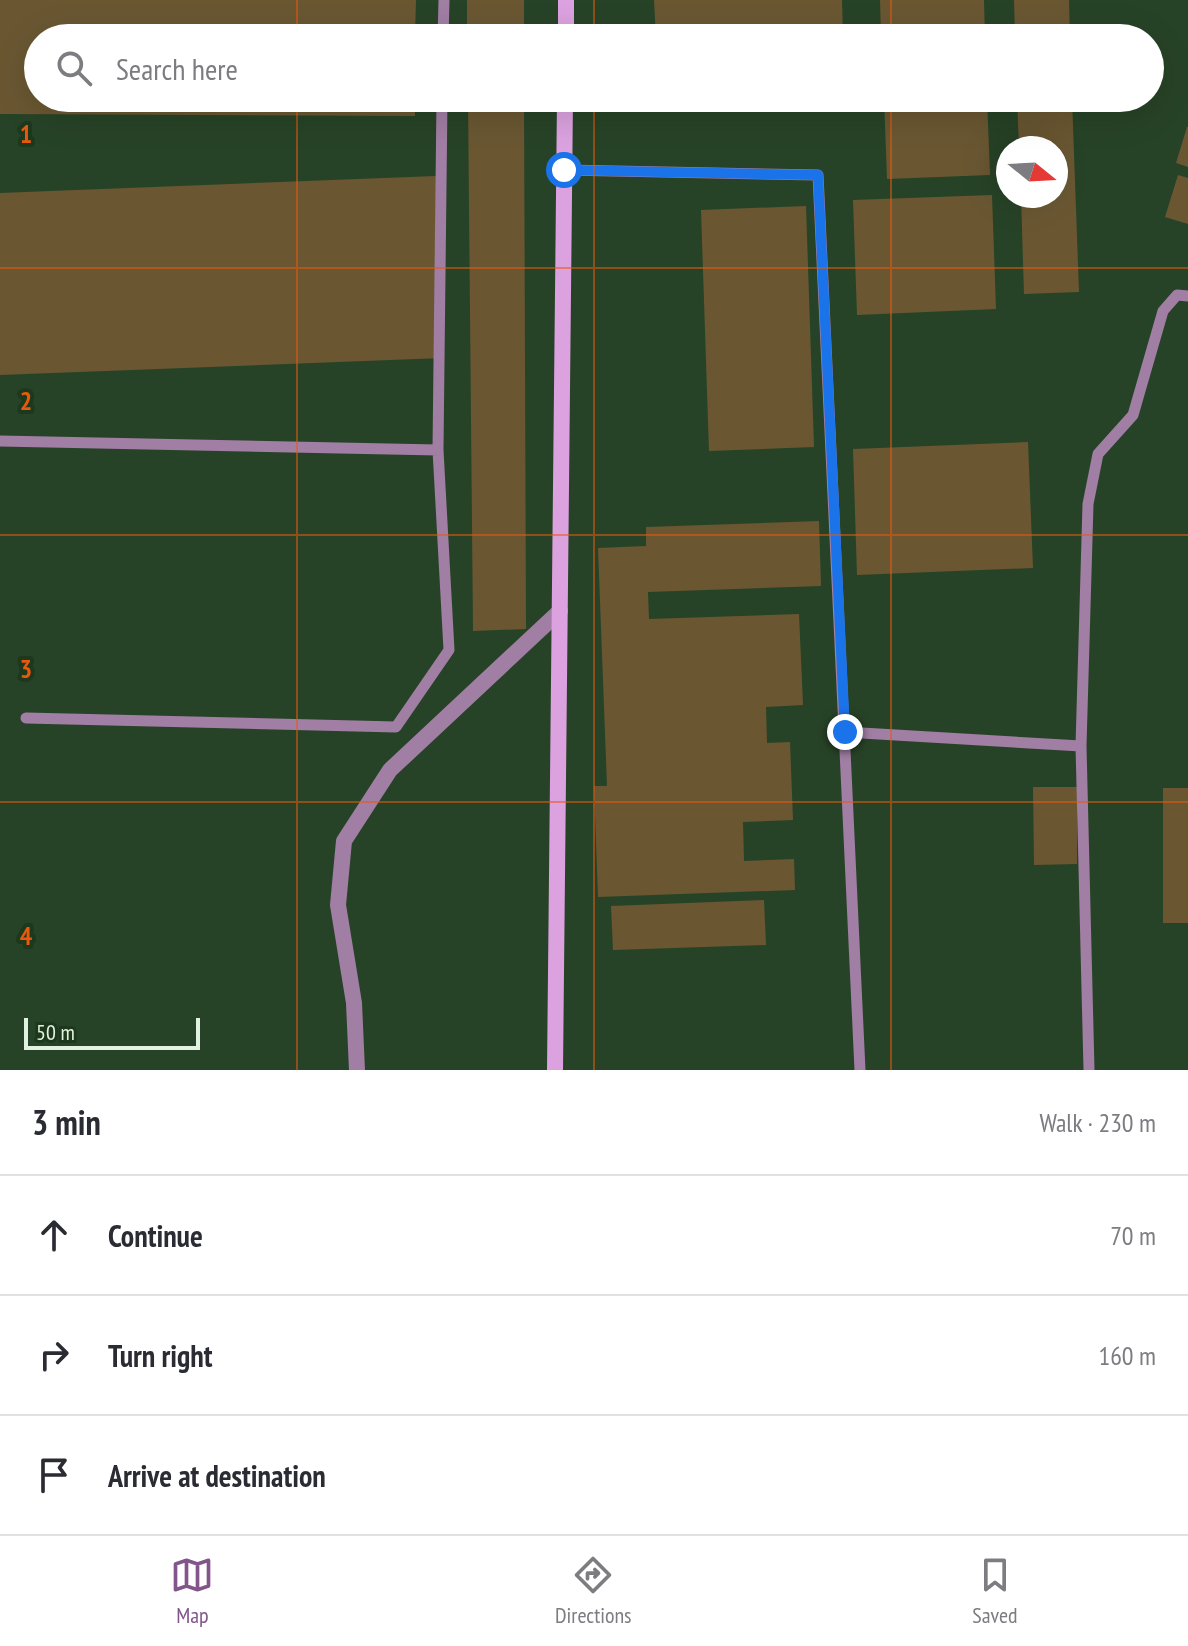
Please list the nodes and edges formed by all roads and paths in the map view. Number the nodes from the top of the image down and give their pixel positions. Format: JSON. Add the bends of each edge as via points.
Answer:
{"nodes":[{"id":1,"x":444,"y":0,"type":"edge"},
{"id":2,"x":566,"y":0,"type":"edge"},
{"id":3,"x":443,"y":24,"type":"edge"},
{"id":4,"x":566,"y":24,"type":"edge"},
{"id":5,"x":442,"y":112,"type":"edge"},
{"id":6,"x":565,"y":112,"type":"edge"},
{"id":7,"x":564,"y":170,"type":"junction"},
{"id":8,"x":1188,"y":285,"type":"edge"},
{"id":9,"x":1183,"y":296,"type":"edge"},
{"id":10,"x":0,"y":441,"type":"edge"},
{"id":11,"x":438,"y":450,"type":"junction"},
{"id":12,"x":560,"y":611,"type":"junction"},
{"id":13,"x":26,"y":718,"type":"dead end"},
{"id":14,"x":845,"y":732,"type":"junction"},
{"id":15,"x":1081,"y":746,"type":"junction"},
{"id":16,"x":357,"y":1070,"type":"edge"},
{"id":17,"x":555,"y":1070,"type":"edge"},
{"id":18,"x":860,"y":1070,"type":"edge"},
{"id":19,"x":1089,"y":1070,"type":"edge"}],
"edges":[{"from":1,"to":3,"type":"lane"},
{"from":2,"to":4,"type":"main road"},
{"from":5,"to":11,"type":"lane"},
{"from":6,"to":7,"type":"main road"},
{"from":7,"to":12,"type":"main road"},
{"from":7,"to":14,"type":"lane","via":[[818,175]]},
{"from":8,"to":9,"type":"lane"},
{"from":9,"to":15,"type":"lane","via":[[1163,311],[1133,415],[1098,454],[1088,504]]},
{"from":10,"to":11,"type":"lane"},
{"from":11,"to":13,"type":"lane","via":[[449,650],[396,727]]},
{"from":12,"to":16,"type":"street","via":[[390,770],[344,841],[338,905],[354,1003]]},
{"from":12,"to":17,"type":"main road"},
{"from":14,"to":15,"type":"lane"},
{"from":14,"to":18,"type":"lane"},
{"from":15,"to":19,"type":"lane"}]}
